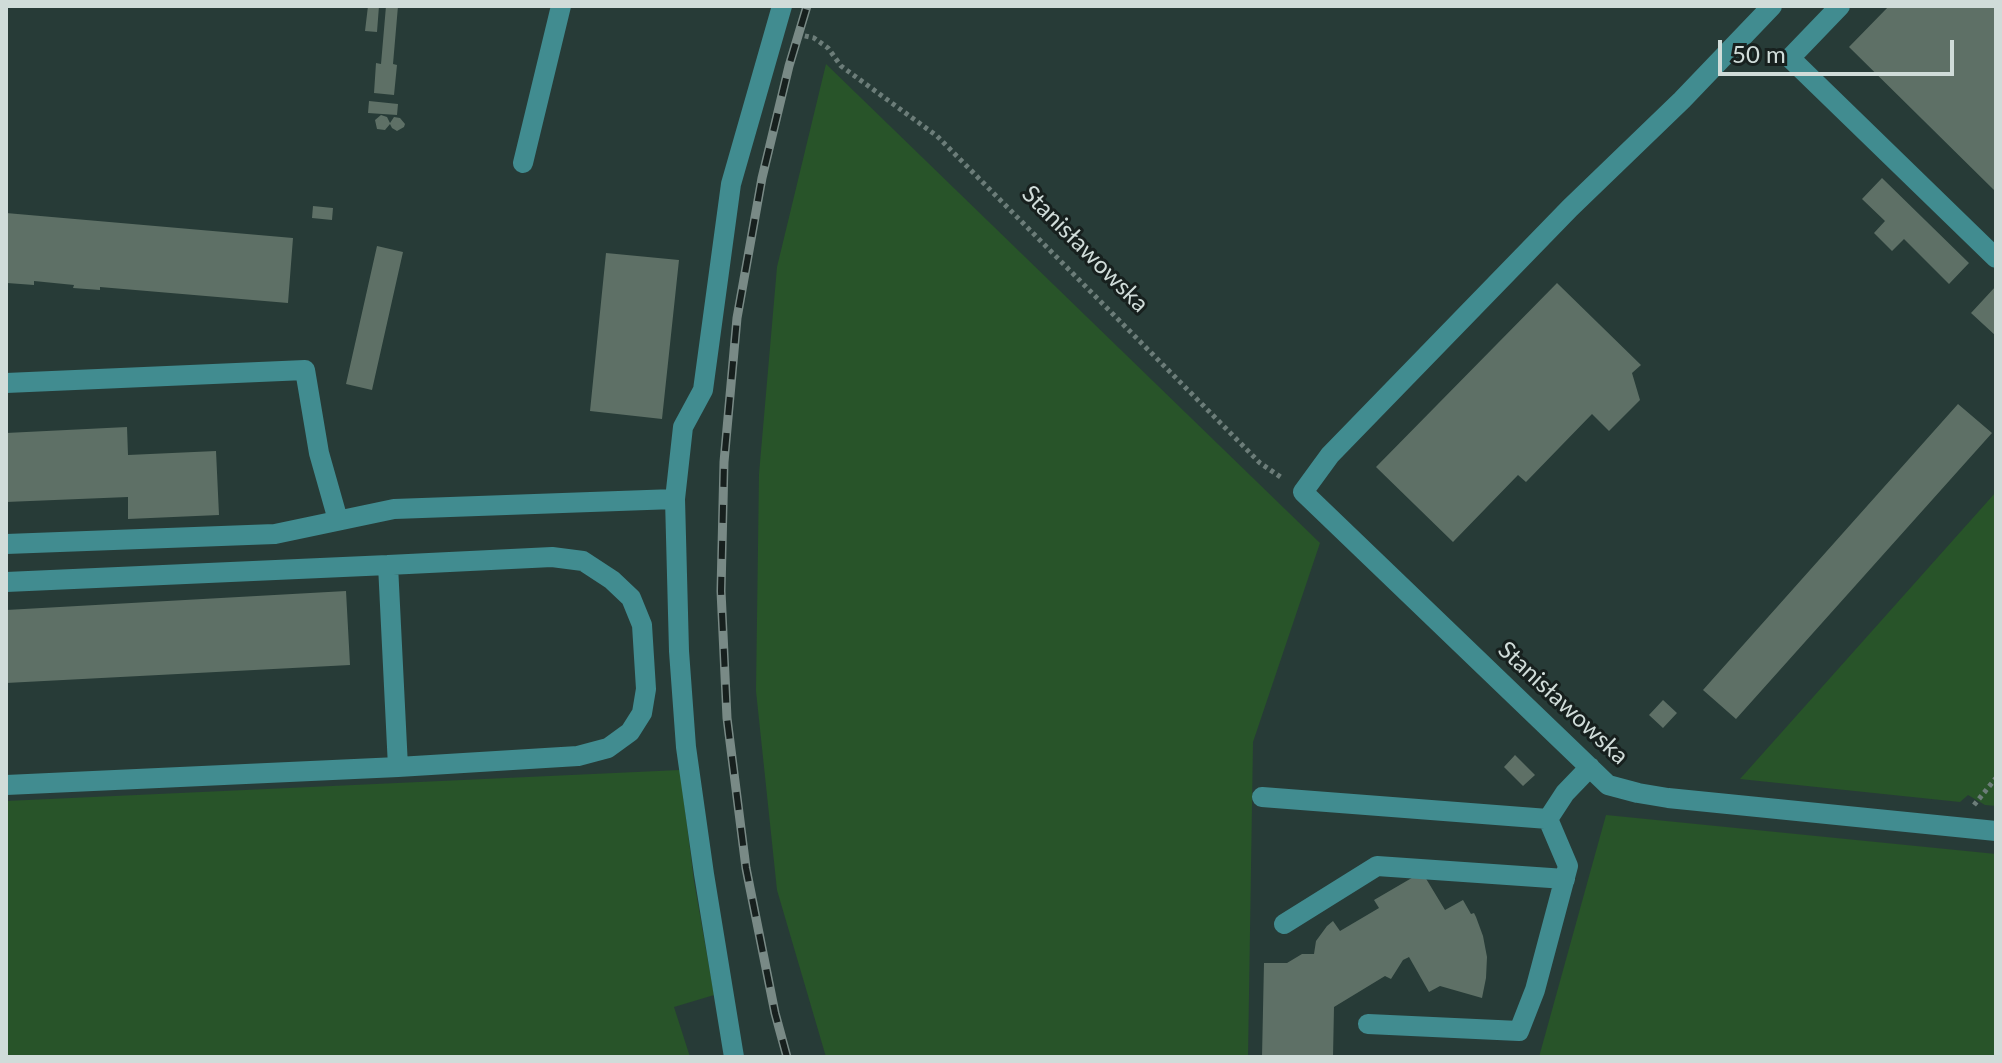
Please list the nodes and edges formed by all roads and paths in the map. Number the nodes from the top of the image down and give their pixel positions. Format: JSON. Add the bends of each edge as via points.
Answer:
{"nodes":[{"id":1,"x":561,"y":6,"type":"edge"},
{"id":2,"x":782,"y":6,"type":"edge"},
{"id":3,"x":1772,"y":6,"type":"edge"},
{"id":4,"x":1840,"y":6,"type":"edge"},
{"id":5,"x":814,"y":38,"type":"dead end"},
{"id":6,"x":523,"y":163,"type":"dead end"},
{"id":7,"x":1996,"y":258,"type":"edge"},
{"id":8,"x":6,"y":383,"type":"edge"},
{"id":9,"x":1303,"y":492,"type":"junction"},
{"id":10,"x":675,"y":499,"type":"junction"},
{"id":11,"x":338,"y":520,"type":"junction"},
{"id":12,"x":6,"y":544,"type":"edge"},
{"id":13,"x":388,"y":565,"type":"junction"},
{"id":14,"x":6,"y":582,"type":"edge"},
{"id":15,"x":398,"y":767,"type":"junction"},
{"id":16,"x":1590,"y":767,"type":"junction"},
{"id":17,"x":6,"y":785,"type":"edge"},
{"id":18,"x":1262,"y":797,"type":"dead end"},
{"id":19,"x":1548,"y":819,"type":"junction"},
{"id":20,"x":1996,"y":831,"type":"edge"},
{"id":21,"x":1565,"y":879,"type":"junction"},
{"id":22,"x":1284,"y":924,"type":"dead end"},
{"id":23,"x":1368,"y":1024,"type":"dead end"},
{"id":24,"x":734,"y":1057,"type":"edge"}],
"edges":[{"from":1,"to":6,"type":"street"},
{"from":2,"to":10,"type":"street","via":[[731,184],[703,390],[683,427]]},
{"from":3,"to":9,"type":"street","via":[[1330,455]]},
{"from":4,"to":7,"type":"street","via":[[1790,58]]},
{"from":5,"to":9,"type":"path","name":"Stanisławowska","via":[[841,66],[937,136],[1260,463]]},
{"from":8,"to":11,"type":"street","via":[[305,370],[319,453]]},
{"from":9,"to":16,"type":"street","name":"Stanisławowska"},
{"from":10,"to":11,"type":"street","via":[[394,509]]},
{"from":10,"to":24,"type":"street","via":[[686,747]]},
{"from":11,"to":12,"type":"street","via":[[275,534]]},
{"from":13,"to":14,"type":"street"},
{"from":13,"to":15,"type":"street"},
{"from":13,"to":15,"type":"street","via":[[552,557],[583,561],[631,598],[642,625],[646,689],[642,713],[630,732],[608,748],[578,756]]},
{"from":15,"to":17,"type":"street"},
{"from":16,"to":19,"type":"street"},
{"from":16,"to":20,"type":"street","name":"Stanisławowska","via":[[1608,785],[1668,798]]},
{"from":18,"to":19,"type":"street"},
{"from":19,"to":21,"type":"street","via":[[1568,866]]},
{"from":21,"to":22,"type":"street","via":[[1377,866]]},
{"from":21,"to":23,"type":"street","via":[[1519,1031]]}]}
